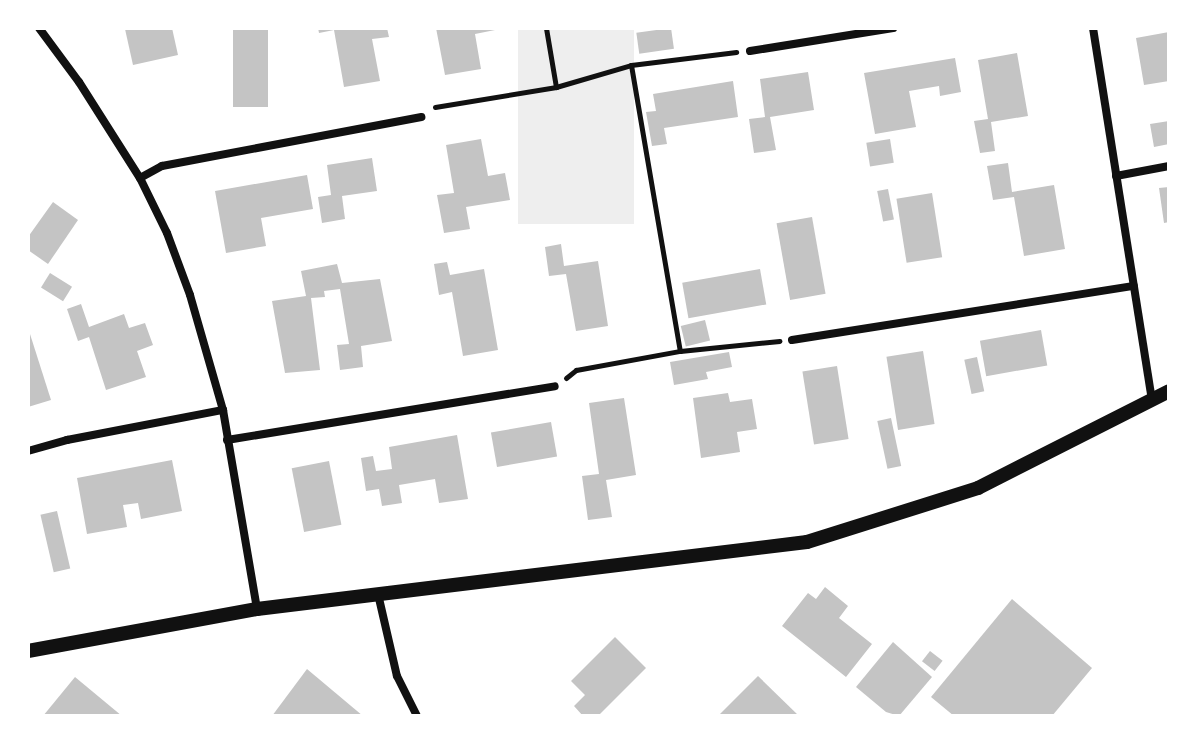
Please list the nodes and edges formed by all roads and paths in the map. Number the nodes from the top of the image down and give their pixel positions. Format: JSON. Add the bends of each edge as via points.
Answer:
{"nodes":[{"id":1,"x":39,"y":28,"type":"edge"},
{"id":2,"x":546,"y":28,"type":"edge"},
{"id":3,"x":893,"y":28,"type":"edge"},
{"id":4,"x":1093,"y":28,"type":"edge"},
{"id":5,"x":750,"y":51,"type":"joint"},
{"id":6,"x":631,"y":65,"type":"junction"},
{"id":7,"x":556,"y":87,"type":"junction"},
{"id":8,"x":421,"y":117,"type":"joint"},
{"id":9,"x":1169,"y":166,"type":"edge"},
{"id":10,"x":1116,"y":176,"type":"junction"},
{"id":11,"x":140,"y":178,"type":"junction"},
{"id":12,"x":1134,"y":286,"type":"junction"},
{"id":13,"x":792,"y":340,"type":"joint"},
{"id":14,"x":680,"y":351,"type":"junction"},
{"id":15,"x":555,"y":386,"type":"joint"},
{"id":16,"x":1169,"y":391,"type":"edge"},
{"id":17,"x":1152,"y":400,"type":"junction"},
{"id":18,"x":223,"y":410,"type":"junction"},
{"id":19,"x":227,"y":440,"type":"junction"},
{"id":20,"x":28,"y":451,"type":"edge"},
{"id":21,"x":378,"y":593,"type":"junction"},
{"id":22,"x":257,"y":609,"type":"junction"},
{"id":23,"x":28,"y":651,"type":"edge"},
{"id":24,"x":417,"y":716,"type":"edge"}],
"edges":[{"from":1,"to":11,"type":"street"},
{"from":2,"to":7,"type":"path"},
{"from":3,"to":5,"type":"street"},
{"from":4,"to":10,"type":"street"},
{"from":5,"to":6,"type":"path"},
{"from":6,"to":7,"type":"path"},
{"from":6,"to":14,"type":"path"},
{"from":7,"to":8,"type":"path","via":[[436,107]]},
{"from":8,"to":11,"type":"street","via":[[162,166]]},
{"from":9,"to":10,"type":"street"},
{"from":10,"to":12,"type":"street"},
{"from":11,"to":18,"type":"street","via":[[190,295]]},
{"from":12,"to":13,"type":"street"},
{"from":12,"to":17,"type":"street"},
{"from":13,"to":14,"type":"path"},
{"from":14,"to":15,"type":"path","via":[[576,370]]},
{"from":15,"to":19,"type":"street"},
{"from":16,"to":17,"type":"street"},
{"from":17,"to":21,"type":"street","via":[[978,488],[807,542]]},
{"from":18,"to":19,"type":"street"},
{"from":18,"to":20,"type":"street"},
{"from":19,"to":22,"type":"street"},
{"from":21,"to":22,"type":"street"},
{"from":21,"to":24,"type":"street","via":[[397,676]]},
{"from":22,"to":23,"type":"street"}]}
